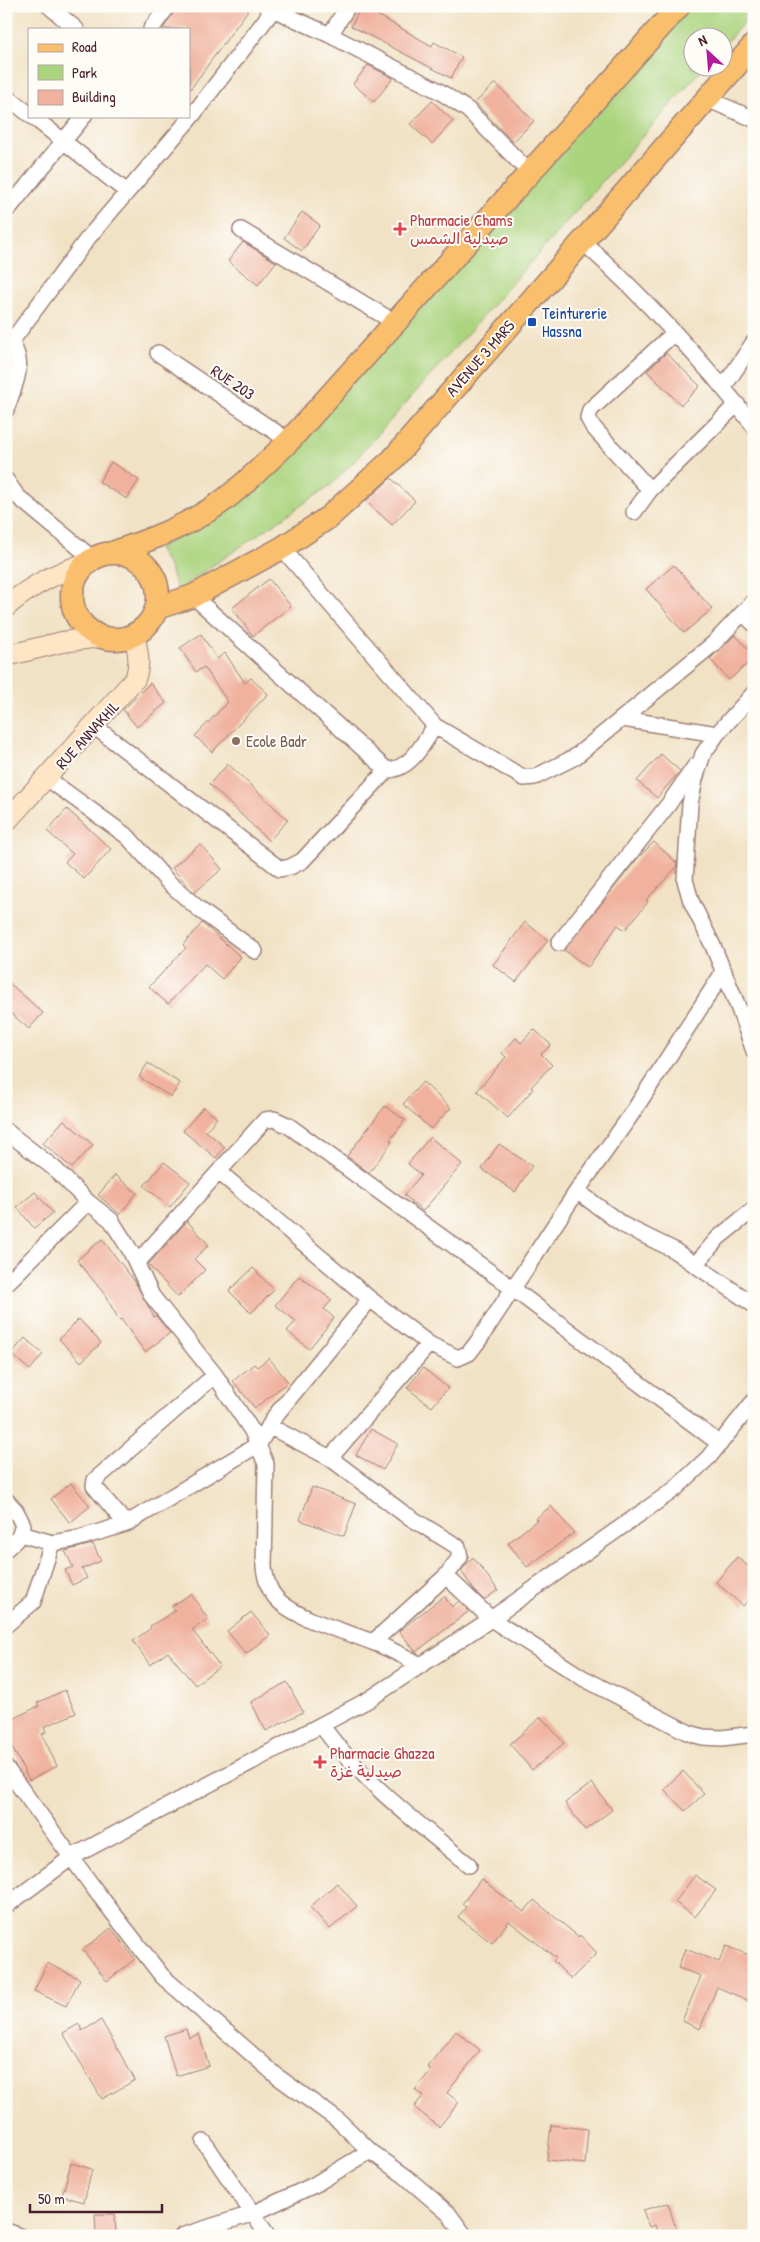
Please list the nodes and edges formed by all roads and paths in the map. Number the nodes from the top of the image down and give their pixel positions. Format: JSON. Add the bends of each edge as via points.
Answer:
{"nodes":[{"id":1,"x":48,"y":6,"type":"edge"},
{"id":2,"x":168,"y":6,"type":"edge"},
{"id":3,"x":348,"y":6,"type":"edge"},
{"id":4,"x":680,"y":6,"type":"edge"},
{"id":5,"x":269,"y":8,"type":"edge"},
{"id":6,"x":75,"y":28,"type":"edge"},
{"id":7,"x":152,"y":28,"type":"edge"},
{"id":8,"x":330,"y":35,"type":"junction"},
{"id":9,"x":754,"y":45,"type":"edge"},
{"id":10,"x":6,"y":96,"type":"edge"},
{"id":11,"x":707,"y":99,"type":"junction"},
{"id":12,"x":28,"y":113,"type":"edge"},
{"id":13,"x":190,"y":114,"type":"edge"},
{"id":14,"x":35,"y":118,"type":"edge"},
{"id":15,"x":82,"y":118,"type":"edge"},
{"id":16,"x":187,"y":118,"type":"edge"},
{"id":17,"x":754,"y":119,"type":"edge"},
{"id":18,"x":64,"y":141,"type":"junction"},
{"id":19,"x":530,"y":173,"type":"junction"},
{"id":20,"x":127,"y":192,"type":"junction"},
{"id":21,"x":6,"y":210,"type":"edge"},
{"id":22,"x":240,"y":230,"type":"dead end"},
{"id":23,"x":582,"y":241,"type":"junction"},
{"id":24,"x":394,"y":322,"type":"junction"},
{"id":25,"x":674,"y":333,"type":"junction"},
{"id":26,"x":9,"y":340,"type":"edge"},
{"id":27,"x":754,"y":342,"type":"edge"},
{"id":28,"x":158,"y":353,"type":"dead end"},
{"id":29,"x":723,"y":388,"type":"junction"},
{"id":30,"x":737,"y":404,"type":"junction"},
{"id":31,"x":6,"y":410,"type":"edge"},
{"id":32,"x":754,"y":426,"type":"edge"},
{"id":33,"x":289,"y":441,"type":"junction"},
{"id":34,"x":6,"y":480,"type":"edge"},
{"id":35,"x":650,"y":490,"type":"junction"},
{"id":36,"x":634,"y":512,"type":"dead end"},
{"id":37,"x":282,"y":548,"type":"junction"},
{"id":38,"x":98,"y":559,"type":"junction"},
{"id":39,"x":193,"y":596,"type":"junction"},
{"id":40,"x":754,"y":601,"type":"edge"},
{"id":41,"x":6,"y":607,"type":"edge"},
{"id":42,"x":157,"y":608,"type":"junction"},
{"id":43,"x":743,"y":613,"type":"junction"},
{"id":44,"x":754,"y":624,"type":"edge"},
{"id":45,"x":134,"y":635,"type":"junction"},
{"id":46,"x":100,"y":637,"type":"junction"},
{"id":47,"x":6,"y":656,"type":"edge"},
{"id":48,"x":754,"y":693,"type":"edge"},
{"id":49,"x":623,"y":719,"type":"junction"},
{"id":50,"x":94,"y":726,"type":"junction"},
{"id":51,"x":435,"y":726,"type":"junction"},
{"id":52,"x":717,"y":734,"type":"junction"},
{"id":53,"x":703,"y":754,"type":"junction"},
{"id":54,"x":388,"y":770,"type":"junction"},
{"id":55,"x":48,"y":778,"type":"junction"},
{"id":56,"x":6,"y":822,"type":"edge"},
{"id":57,"x":559,"y":943,"type":"dead end"},
{"id":58,"x":255,"y":951,"type":"dead end"},
{"id":59,"x":724,"y":971,"type":"junction"},
{"id":60,"x":754,"y":1051,"type":"edge"},
{"id":61,"x":6,"y":1132,"type":"edge"},
{"id":62,"x":219,"y":1172,"type":"junction"},
{"id":63,"x":577,"y":1191,"type":"junction"},
{"id":64,"x":88,"y":1202,"type":"junction"},
{"id":65,"x":754,"y":1209,"type":"edge"},
{"id":66,"x":137,"y":1263,"type":"junction"},
{"id":67,"x":695,"y":1265,"type":"junction"},
{"id":68,"x":6,"y":1284,"type":"edge"},
{"id":69,"x":512,"y":1288,"type":"junction"},
{"id":70,"x":370,"y":1299,"type":"junction"},
{"id":71,"x":754,"y":1305,"type":"edge"},
{"id":72,"x":429,"y":1344,"type":"junction"},
{"id":73,"x":216,"y":1375,"type":"junction"},
{"id":74,"x":754,"y":1401,"type":"edge"},
{"id":75,"x":269,"y":1426,"type":"junction"},
{"id":76,"x":259,"y":1444,"type":"junction"},
{"id":77,"x":720,"y":1444,"type":"junction"},
{"id":78,"x":330,"y":1458,"type":"junction"},
{"id":79,"x":6,"y":1500,"type":"edge"},
{"id":80,"x":126,"y":1524,"type":"junction"},
{"id":81,"x":21,"y":1534,"type":"junction"},
{"id":82,"x":52,"y":1543,"type":"junction"},
{"id":83,"x":6,"y":1549,"type":"edge"},
{"id":84,"x":446,"y":1576,"type":"junction"},
{"id":85,"x":492,"y":1619,"type":"junction"},
{"id":86,"x":6,"y":1625,"type":"edge"},
{"id":87,"x":373,"y":1642,"type":"junction"},
{"id":88,"x":421,"y":1665,"type":"junction"},
{"id":89,"x":321,"y":1725,"type":"junction"},
{"id":90,"x":754,"y":1734,"type":"edge"},
{"id":91,"x":6,"y":1768,"type":"edge"},
{"id":92,"x":72,"y":1857,"type":"junction"},
{"id":93,"x":469,"y":1865,"type":"dead end"},
{"id":94,"x":6,"y":1906,"type":"edge"},
{"id":95,"x":204,"y":2142,"type":"dead end"},
{"id":96,"x":370,"y":2150,"type":"junction"},
{"id":97,"x":254,"y":2213,"type":"junction"},
{"id":98,"x":6,"y":2230,"type":"edge"},
{"id":99,"x":20,"y":2236,"type":"edge"},
{"id":100,"x":182,"y":2236,"type":"edge"},
{"id":101,"x":268,"y":2236,"type":"edge"},
{"id":102,"x":465,"y":2236,"type":"edge"}],
"edges":[{"from":1,"to":6,"type":"street"},
{"from":2,"to":7,"type":"street"},
{"from":3,"to":8,"type":"street"},
{"from":4,"to":19,"type":"main road"},
{"from":5,"to":8,"type":"street"},
{"from":5,"to":13,"type":"street"},
{"from":8,"to":19,"type":"street","via":[[439,91],[468,110]]},
{"from":9,"to":11,"type":"main road","name":"AVENUE 3 MARS"},
{"from":10,"to":12,"type":"street"},
{"from":11,"to":17,"type":"street"},
{"from":11,"to":23,"type":"main road","name":"AVENUE 3 MARS"},
{"from":14,"to":18,"type":"street"},
{"from":15,"to":18,"type":"street"},
{"from":16,"to":20,"type":"street"},
{"from":18,"to":20,"type":"street"},
{"from":18,"to":21,"type":"street"},
{"from":19,"to":24,"type":"main road"},
{"from":20,"to":26,"type":"street"},
{"from":22,"to":24,"type":"street"},
{"from":23,"to":25,"type":"street"},
{"from":23,"to":37,"type":"main road","name":"AVENUE 3 MARS","via":[[392,460],[330,517]]},
{"from":24,"to":33,"type":"main road"},
{"from":25,"to":29,"type":"street"},
{"from":25,"to":35,"type":"street","via":[[590,410],[588,418]]},
{"from":26,"to":31,"type":"street","via":[[18,352],[19,362]]},
{"from":27,"to":29,"type":"street"},
{"from":28,"to":33,"type":"street","name":"RUE 203"},
{"from":29,"to":30,"type":"street"},
{"from":30,"to":32,"type":"street"},
{"from":30,"to":35,"type":"street"},
{"from":33,"to":38,"type":"main road","via":[[220,503],[155,539]]},
{"from":34,"to":38,"type":"street","via":[[17,496]]},
{"from":35,"to":36,"type":"street"},
{"from":37,"to":39,"type":"main road","name":"AVENUE 3 MARS"},
{"from":37,"to":51,"type":"street"},
{"from":38,"to":41,"type":"street","via":[[51,577]]},
{"from":38,"to":42,"type":"main road","via":[[135,558],[144,565],[152,574],[157,590]]},
{"from":38,"to":46,"type":"main road","via":[[78,575],[72,589],[72,603],[77,618]]},
{"from":39,"to":42,"type":"main road","name":"AVENUE 3 MARS"},
{"from":39,"to":54,"type":"street"},
{"from":40,"to":43,"type":"street"},
{"from":42,"to":45,"type":"main road","via":[[148,624]]},
{"from":43,"to":44,"type":"street"},
{"from":43,"to":49,"type":"street","via":[[713,644]]},
{"from":45,"to":46,"type":"main road"},
{"from":45,"to":50,"type":"street","name":"RUE ANNAKHIL","via":[[140,659],[135,680]]},
{"from":46,"to":47,"type":"street","via":[[62,642]]},
{"from":48,"to":52,"type":"street"},
{"from":49,"to":51,"type":"street","via":[[575,757],[535,777],[524,778]]},
{"from":49,"to":52,"type":"street"},
{"from":50,"to":54,"type":"street","via":[[280,869],[302,861]]},
{"from":50,"to":55,"type":"street","name":"RUE ANNAKHIL"},
{"from":51,"to":54,"type":"street","via":[[408,763],[398,770]]},
{"from":52,"to":53,"type":"street"},
{"from":53,"to":57,"type":"street","via":[[668,805]]},
{"from":53,"to":59,"type":"street","via":[[690,804],[685,880],[691,902]]},
{"from":55,"to":56,"type":"street","name":"RUE ANNAKHIL"},
{"from":55,"to":58,"type":"street","via":[[128,837],[168,882]]},
{"from":59,"to":60,"type":"street"},
{"from":59,"to":63,"type":"street","via":[[631,1115]]},
{"from":61,"to":64,"type":"street","via":[[55,1169]]},
{"from":62,"to":66,"type":"street"},
{"from":62,"to":69,"type":"street","via":[[265,1120],[274,1119],[289,1126]]},
{"from":62,"to":70,"type":"street"},
{"from":63,"to":67,"type":"street","via":[[623,1225],[672,1249]]},
{"from":63,"to":69,"type":"street"},
{"from":64,"to":66,"type":"street","via":[[111,1220]]},
{"from":64,"to":68,"type":"street"},
{"from":65,"to":67,"type":"street","via":[[718,1238]]},
{"from":66,"to":73,"type":"street","via":[[152,1296]]},
{"from":67,"to":71,"type":"street"},
{"from":69,"to":72,"type":"street","via":[[470,1353],[458,1358]]},
{"from":69,"to":77,"type":"street"},
{"from":70,"to":72,"type":"street"},
{"from":70,"to":75,"type":"street"},
{"from":72,"to":78,"type":"street"},
{"from":73,"to":76,"type":"street"},
{"from":73,"to":80,"type":"street","via":[[95,1480],[94,1486]]},
{"from":74,"to":77,"type":"street"},
{"from":75,"to":76,"type":"street"},
{"from":75,"to":78,"type":"street"},
{"from":76,"to":80,"type":"street"},
{"from":76,"to":87,"type":"street","via":[[267,1470],[264,1567],[269,1587],[280,1602],[294,1610]]},
{"from":77,"to":85,"type":"street","via":[[675,1489]]},
{"from":78,"to":84,"type":"street","via":[[403,1513],[458,1547],[460,1557]]},
{"from":79,"to":81,"type":"street","via":[[20,1518],[23,1525]]},
{"from":80,"to":82,"type":"street"},
{"from":81,"to":82,"type":"street"},
{"from":81,"to":83,"type":"street"},
{"from":82,"to":86,"type":"street","via":[[33,1602]]},
{"from":84,"to":85,"type":"street"},
{"from":84,"to":87,"type":"street"},
{"from":85,"to":88,"type":"street"},
{"from":85,"to":90,"type":"street","via":[[583,1678],[689,1733],[710,1739]]},
{"from":87,"to":88,"type":"street"},
{"from":88,"to":89,"type":"street","via":[[368,1700]]},
{"from":89,"to":92,"type":"street"},
{"from":89,"to":93,"type":"street","via":[[341,1752],[383,1794]]},
{"from":91,"to":92,"type":"street"},
{"from":92,"to":94,"type":"street"},
{"from":92,"to":96,"type":"street","via":[[162,1976],[278,2077],[338,2121]]},
{"from":95,"to":97,"type":"street"},
{"from":96,"to":97,"type":"street","via":[[314,2185]]},
{"from":96,"to":102,"type":"street","via":[[448,2213]]},
{"from":97,"to":100,"type":"street"},
{"from":97,"to":101,"type":"street"},
{"from":98,"to":99,"type":"street"}]}
